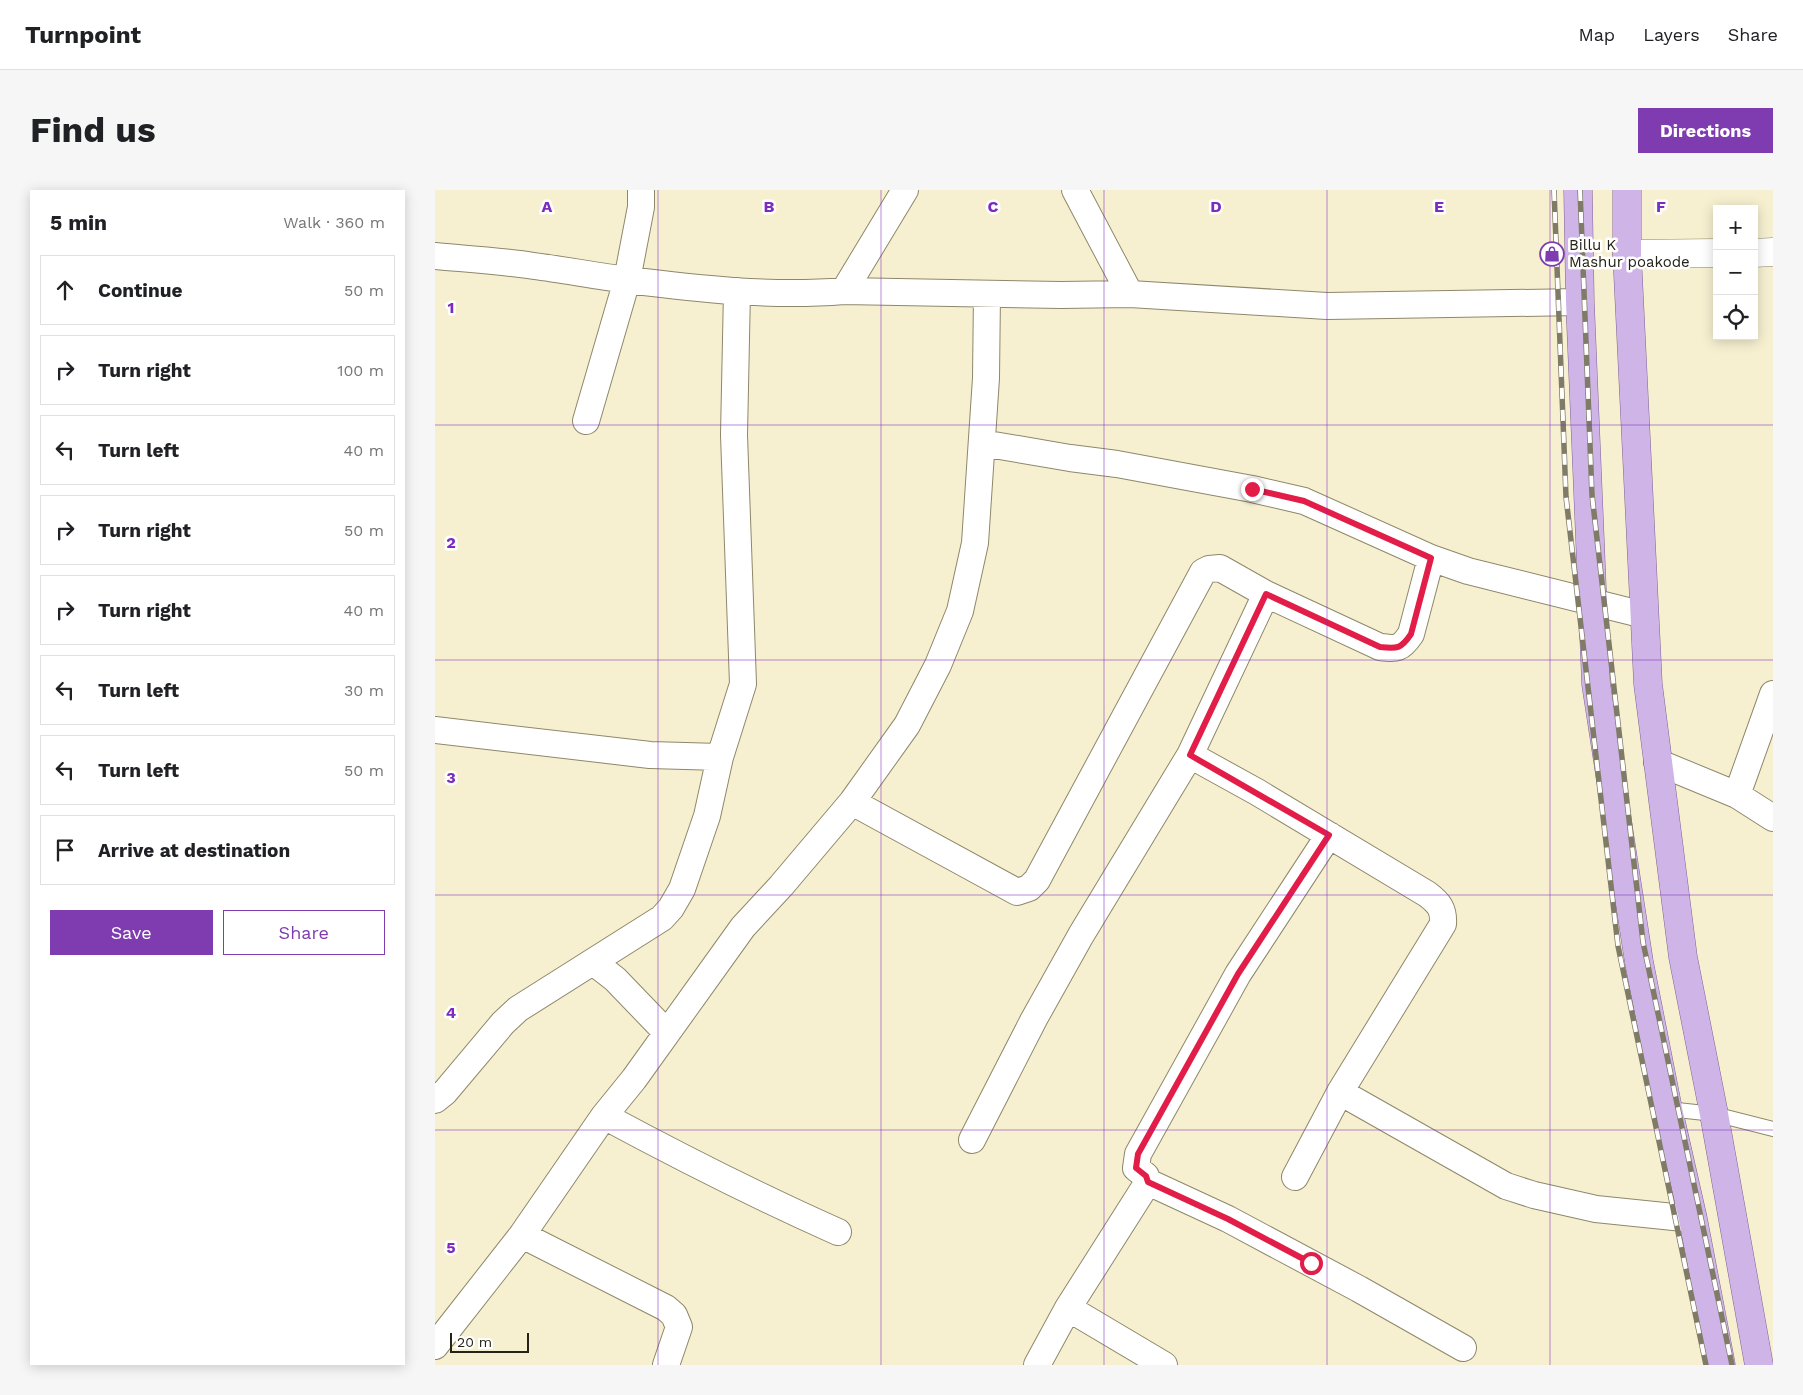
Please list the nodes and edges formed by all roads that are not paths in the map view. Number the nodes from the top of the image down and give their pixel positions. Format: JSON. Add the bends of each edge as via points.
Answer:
{"nodes":[{"id":1,"x":641,"y":190,"type":"edge"},
{"id":2,"x":905,"y":190,"type":"edge"},
{"id":3,"x":1075,"y":190,"type":"edge"},
{"id":4,"x":1578,"y":190,"type":"edge"},
{"id":5,"x":1627,"y":190,"type":"edge"},
{"id":6,"x":1773,"y":252,"type":"edge"},
{"id":7,"x":1713,"y":253,"type":"edge"},
{"id":8,"x":1758,"y":253,"type":"edge"},
{"id":9,"x":1627,"y":254,"type":"junction"},
{"id":10,"x":435,"y":256,"type":"edge"},
{"id":11,"x":627,"y":280,"type":"junction"},
{"id":12,"x":737,"y":291,"type":"junction"},
{"id":13,"x":844,"y":291,"type":"junction"},
{"id":14,"x":987,"y":294,"type":"junction"},
{"id":15,"x":1130,"y":294,"type":"junction"},
{"id":16,"x":1579,"y":302,"type":"junction"},
{"id":17,"x":586,"y":421,"type":"dead end"},
{"id":18,"x":982,"y":443,"type":"junction"},
{"id":19,"x":1431,"y":558,"type":"junction"},
{"id":20,"x":1266,"y":594,"type":"junction"},
{"id":21,"x":1593,"y":602,"type":"junction"},
{"id":22,"x":1644,"y":615,"type":"junction"},
{"id":23,"x":1773,"y":694,"type":"edge"},
{"id":24,"x":435,"y":730,"type":"edge"},
{"id":25,"x":1190,"y":755,"type":"junction"},
{"id":26,"x":720,"y":757,"type":"junction"},
{"id":27,"x":1657,"y":762,"type":"junction"},
{"id":28,"x":1737,"y":794,"type":"junction"},
{"id":29,"x":852,"y":802,"type":"junction"},
{"id":30,"x":1773,"y":818,"type":"edge"},
{"id":31,"x":1329,"y":835,"type":"junction"},
{"id":32,"x":593,"y":962,"type":"junction"},
{"id":33,"x":667,"y":1033,"type":"junction"},
{"id":34,"x":1340,"y":1092,"type":"junction"},
{"id":35,"x":435,"y":1100,"type":"edge"},
{"id":36,"x":1669,"y":1109,"type":"junction"},
{"id":37,"x":1714,"y":1114,"type":"junction"},
{"id":38,"x":604,"y":1116,"type":"junction"},
{"id":39,"x":1773,"y":1130,"type":"edge"},
{"id":40,"x":972,"y":1140,"type":"dead end"},
{"id":41,"x":1295,"y":1177,"type":"dead end"},
{"id":42,"x":1148,"y":1182,"type":"junction"},
{"id":43,"x":1693,"y":1218,"type":"junction"},
{"id":44,"x":838,"y":1232,"type":"dead end"},
{"id":45,"x":522,"y":1235,"type":"junction"},
{"id":46,"x":1068,"y":1308,"type":"junction"},
{"id":47,"x":435,"y":1346,"type":"edge"},
{"id":48,"x":1463,"y":1348,"type":"dead end"},
{"id":49,"x":666,"y":1365,"type":"edge"},
{"id":50,"x":1037,"y":1365,"type":"edge"},
{"id":51,"x":1164,"y":1365,"type":"edge"},
{"id":52,"x":1721,"y":1365,"type":"edge"},
{"id":53,"x":1759,"y":1365,"type":"edge"}],
"edges":[{"from":1,"to":11,"type":"street","via":[[641,207]]},
{"from":2,"to":13,"type":"street"},
{"from":3,"to":15,"type":"street"},
{"from":4,"to":16,"type":"main road"},
{"from":5,"to":9,"type":"main road"},
{"from":6,"to":8,"type":"main road"},
{"from":7,"to":9,"type":"main road"},
{"from":9,"to":22,"type":"main road"},
{"from":10,"to":11,"type":"street"},
{"from":11,"to":12,"type":"street"},
{"from":11,"to":17,"type":"street"},
{"from":12,"to":13,"type":"street","via":[[789,294]]},
{"from":12,"to":26,"type":"street","via":[[733,435],[743,684]]},
{"from":13,"to":14,"type":"street"},
{"from":14,"to":15,"type":"street"},
{"from":14,"to":18,"type":"street"},
{"from":15,"to":16,"type":"street","via":[[1327,306]]},
{"from":16,"to":21,"type":"main road"},
{"from":18,"to":19,"type":"street","via":[[1117,464],[1304,501]]},
{"from":18,"to":29,"type":"street","via":[[975,542],[960,611],[938,665],[907,725]]},
{"from":19,"to":20,"type":"street","via":[[1411,634],[1405,644],[1395,649],[1380,647]]},
{"from":19,"to":21,"type":"street","via":[[1468,571]]},
{"from":20,"to":25,"type":"street"},
{"from":20,"to":29,"type":"street","via":[[1220,568],[1203,572],[1037,880],[1029,888],[1017,892]]},
{"from":21,"to":22,"type":"street"},
{"from":21,"to":36,"type":"main road","via":[[1596,684],[1639,962]]},
{"from":22,"to":27,"type":"main road"},
{"from":23,"to":28,"type":"street"},
{"from":24,"to":26,"type":"street","via":[[650,755]]},
{"from":25,"to":31,"type":"street"},
{"from":25,"to":40,"type":"street","via":[[1081,935]]},
{"from":26,"to":32,"type":"street","via":[[707,816],[682,890],[671,908],[662,918]]},
{"from":27,"to":28,"type":"street"},
{"from":27,"to":37,"type":"main road","via":[[1683,957]]},
{"from":28,"to":30,"type":"street"},
{"from":29,"to":33,"type":"street","via":[[743,927]]},
{"from":31,"to":34,"type":"street","via":[[1437,901],[1443,916],[1443,924]]},
{"from":31,"to":42,"type":"street","via":[[1238,974],[1138,1154],[1136,1168]]},
{"from":32,"to":33,"type":"street","via":[[615,979]]},
{"from":32,"to":35,"type":"street","via":[[518,1009]]},
{"from":33,"to":38,"type":"street"},
{"from":34,"to":41,"type":"street"},
{"from":34,"to":43,"type":"street","via":[[1506,1186],[1596,1208]]},
{"from":36,"to":37,"type":"lane"},
{"from":36,"to":43,"type":"main road"},
{"from":37,"to":39,"type":"lane"},
{"from":37,"to":53,"type":"main road"},
{"from":38,"to":44,"type":"street","via":[[695,1165]]},
{"from":38,"to":45,"type":"street"},
{"from":42,"to":46,"type":"street"},
{"from":42,"to":48,"type":"street","via":[[1228,1219]]},
{"from":43,"to":52,"type":"main road"},
{"from":45,"to":47,"type":"street"},
{"from":45,"to":49,"type":"street","via":[[670,1311],[679,1327]]},
{"from":46,"to":50,"type":"street"},
{"from":46,"to":51,"type":"street"}]}
